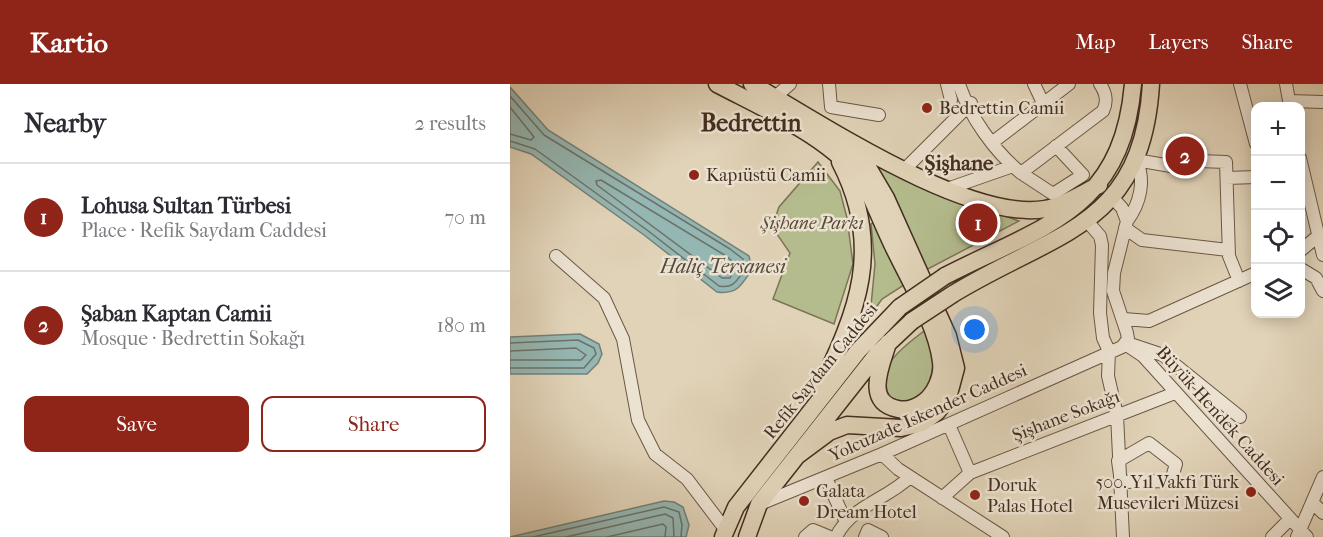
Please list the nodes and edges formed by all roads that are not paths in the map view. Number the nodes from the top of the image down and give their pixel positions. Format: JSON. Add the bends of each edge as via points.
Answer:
{"nodes":[{"id":1,"x":717,"y":84,"type":"edge"},
{"id":2,"x":752,"y":84,"type":"edge"},
{"id":3,"x":790,"y":84,"type":"edge"},
{"id":4,"x":829,"y":84,"type":"edge"},
{"id":5,"x":947,"y":84,"type":"edge"},
{"id":6,"x":959,"y":84,"type":"edge"},
{"id":7,"x":966,"y":84,"type":"edge"},
{"id":8,"x":1034,"y":84,"type":"edge"},
{"id":9,"x":1069,"y":84,"type":"edge"},
{"id":10,"x":1100,"y":84,"type":"edge"},
{"id":11,"x":1134,"y":84,"type":"edge"},
{"id":12,"x":1151,"y":84,"type":"edge"},
{"id":13,"x":1240,"y":84,"type":"edge"},
{"id":14,"x":1286,"y":84,"type":"edge"},
{"id":15,"x":775,"y":97,"type":"junction"},
{"id":16,"x":951,"y":100,"type":"dead end"},
{"id":17,"x":1289,"y":102,"type":"edge"},
{"id":18,"x":1323,"y":102,"type":"edge"},
{"id":19,"x":1043,"y":103,"type":"junction"},
{"id":20,"x":1305,"y":103,"type":"edge"},
{"id":21,"x":970,"y":104,"type":"junction"},
{"id":22,"x":879,"y":115,"type":"dead end"},
{"id":23,"x":1251,"y":125,"type":"edge"},
{"id":24,"x":833,"y":132,"type":"junction"},
{"id":25,"x":993,"y":142,"type":"junction"},
{"id":26,"x":1056,"y":146,"type":"junction"},
{"id":27,"x":835,"y":153,"type":"junction"},
{"id":28,"x":1136,"y":160,"type":"junction"},
{"id":29,"x":904,"y":170,"type":"junction"},
{"id":30,"x":1017,"y":170,"type":"junction"},
{"id":31,"x":1251,"y":177,"type":"edge"},
{"id":32,"x":1227,"y":178,"type":"junction"},
{"id":33,"x":1099,"y":185,"type":"junction"},
{"id":34,"x":1305,"y":186,"type":"edge"},
{"id":35,"x":947,"y":189,"type":"junction"},
{"id":36,"x":1113,"y":198,"type":"junction"},
{"id":37,"x":1087,"y":221,"type":"junction"},
{"id":38,"x":1126,"y":225,"type":"junction"},
{"id":39,"x":1318,"y":236,"type":"junction"},
{"id":40,"x":1305,"y":247,"type":"edge"},
{"id":41,"x":1228,"y":250,"type":"junction"},
{"id":42,"x":1323,"y":255,"type":"edge"},
{"id":43,"x":556,"y":256,"type":"dead end"},
{"id":44,"x":1305,"y":271,"type":"edge"},
{"id":45,"x":1251,"y":275,"type":"edge"},
{"id":46,"x":1239,"y":281,"type":"junction"},
{"id":47,"x":1323,"y":291,"type":"edge"},
{"id":48,"x":1124,"y":319,"type":"junction"},
{"id":49,"x":888,"y":344,"type":"junction"},
{"id":50,"x":1125,"y":344,"type":"junction"},
{"id":51,"x":1109,"y":351,"type":"junction"},
{"id":52,"x":1175,"y":393,"type":"junction"},
{"id":53,"x":1117,"y":415,"type":"junction"},
{"id":54,"x":808,"y":416,"type":"junction"},
{"id":55,"x":1240,"y":417,"type":"dead end"},
{"id":56,"x":949,"y":425,"type":"junction"},
{"id":57,"x":882,"y":454,"type":"junction"},
{"id":58,"x":798,"y":455,"type":"junction"},
{"id":59,"x":1118,"y":461,"type":"junction"},
{"id":60,"x":970,"y":473,"type":"junction"},
{"id":61,"x":910,"y":477,"type":"junction"},
{"id":62,"x":1323,"y":477,"type":"edge"},
{"id":63,"x":826,"y":478,"type":"junction"},
{"id":64,"x":942,"y":498,"type":"junction"},
{"id":65,"x":1312,"y":502,"type":"junction"},
{"id":66,"x":759,"y":504,"type":"junction"},
{"id":67,"x":1323,"y":513,"type":"edge"},
{"id":68,"x":845,"y":520,"type":"junction"},
{"id":69,"x":1289,"y":520,"type":"junction"},
{"id":70,"x":867,"y":533,"type":"edge"},
{"id":71,"x":728,"y":534,"type":"edge"},
{"id":72,"x":1302,"y":535,"type":"edge"},
{"id":73,"x":747,"y":537,"type":"edge"},
{"id":74,"x":806,"y":537,"type":"edge"},
{"id":75,"x":830,"y":537,"type":"edge"},
{"id":76,"x":836,"y":537,"type":"edge"},
{"id":77,"x":882,"y":537,"type":"edge"},
{"id":78,"x":1003,"y":537,"type":"edge"},
{"id":79,"x":1123,"y":537,"type":"edge"},
{"id":80,"x":1272,"y":537,"type":"edge"}],
"edges":[{"from":1,"to":27,"type":"main road"},
{"from":2,"to":15,"type":"main road"},
{"from":3,"to":15,"type":"street"},
{"from":4,"to":22,"type":"street","via":[[831,107]]},
{"from":5,"to":16,"type":"street"},
{"from":6,"to":21,"type":"street"},
{"from":7,"to":21,"type":"street"},
{"from":8,"to":19,"type":"street"},
{"from":9,"to":19,"type":"street"},
{"from":10,"to":26,"type":"street","via":[[1106,93],[1103,111]]},
{"from":11,"to":33,"type":"main road","name":"Refik Saydam Caddesi","via":[[1124,140]]},
{"from":12,"to":28,"type":"main road","name":"Refik Saydam Caddesi","via":[[1146,126]]},
{"from":13,"to":23,"type":"street"},
{"from":14,"to":17,"type":"street"},
{"from":15,"to":24,"type":"main road"},
{"from":18,"to":20,"type":"street"},
{"from":19,"to":25,"type":"street"},
{"from":21,"to":25,"type":"street"},
{"from":21,"to":29,"type":"street"},
{"from":24,"to":29,"type":"main road"},
{"from":24,"to":58,"type":"main road","via":[[866,164],[886,198],[948,336],[956,368],[948,398],[922,423],[901,428],[847,425],[829,432]]},
{"from":25,"to":30,"type":"street"},
{"from":26,"to":30,"type":"street"},
{"from":26,"to":30,"type":"street","via":[[1083,175],[1053,194]]},
{"from":27,"to":49,"type":"main road","via":[[857,172],[866,186],[934,336],[942,365],[940,374],[933,393],[917,407],[892,406],[878,392],[878,372]]},
{"from":27,"to":54,"type":"main road","via":[[858,211],[862,274],[843,341]]},
{"from":28,"to":32,"type":"street","via":[[1188,169],[1199,161],[1226,162]]},
{"from":28,"to":36,"type":"main road","name":"Refik Saydam Caddesi"},
{"from":28,"to":38,"type":"street","via":[[1140,195]]},
{"from":29,"to":35,"type":"main road"},
{"from":30,"to":35,"type":"street"},
{"from":31,"to":32,"type":"street"},
{"from":32,"to":41,"type":"street"},
{"from":33,"to":35,"type":"main road","via":[[1048,209],[1025,211],[999,207]]},
{"from":33,"to":36,"type":"main road"},
{"from":33,"to":54,"type":"main road","name":"Refik Saydam Caddesi","bridge":true,"via":[[1057,219],[945,276],[900,307],[868,338]]},
{"from":34,"to":39,"type":"street"},
{"from":36,"to":37,"type":"main road","name":"Refik Saydam Caddesi"},
{"from":36,"to":38,"type":"street","via":[[1122,208]]},
{"from":37,"to":49,"type":"main road","name":"Refik Saydam Caddesi","bridge":true,"via":[[953,294],[912,321]]},
{"from":37,"to":51,"type":"street","via":[[1100,236],[1102,245],[1100,314]]},
{"from":38,"to":41,"type":"street","via":[[1142,240]]},
{"from":38,"to":48,"type":"street","via":[[1113,291]]},
{"from":39,"to":40,"type":"street"},
{"from":39,"to":42,"type":"street"},
{"from":41,"to":46,"type":"street"},
{"from":43,"to":71,"type":"street","via":[[604,298],[623,339],[638,420],[655,454],[687,479]]},
{"from":44,"to":47,"type":"street","via":[[1316,278]]},
{"from":45,"to":46,"type":"street"},
{"from":46,"to":48,"type":"street","via":[[1149,321]]},
{"from":48,"to":50,"type":"street","via":[[1128,339]]},
{"from":49,"to":58,"type":"main road","name":"Refik Saydam Caddesi"},
{"from":50,"to":51,"type":"street","name":"Yolcuzade Iskender Caddesi"},
{"from":50,"to":52,"type":"street","name":"Büyük Hendek Caddesi","via":[[1143,356]]},
{"from":50,"to":55,"type":"street","name":"Büyük Hendek Caddesi","via":[[1163,355]]},
{"from":51,"to":53,"type":"street","via":[[1108,376]]},
{"from":51,"to":56,"type":"street","name":"Yolcuzade Iskender Caddesi"},
{"from":52,"to":53,"type":"street","name":"Şişhane Sokağı"},
{"from":52,"to":69,"type":"street","name":"Büyük Hendek Caddesi"},
{"from":53,"to":59,"type":"street"},
{"from":53,"to":60,"type":"street","name":"Şişhane Sokağı"},
{"from":54,"to":71,"type":"main road","name":"Refik Saydam Caddesi","via":[[754,485]]},
{"from":56,"to":57,"type":"street","name":"Yolcuzade Iskender Caddesi"},
{"from":56,"to":60,"type":"street"},
{"from":57,"to":61,"type":"street"},
{"from":57,"to":63,"type":"street","name":"Yolcuzade Iskender Caddesi"},
{"from":58,"to":66,"type":"main road","name":"Refik Saydam Caddesi"},
{"from":59,"to":59,"type":"street","via":[[1121,482],[1171,481],[1176,464],[1149,443]]},
{"from":59,"to":79,"type":"street"},
{"from":60,"to":64,"type":"street","name":"Şişhane Sokağı"},
{"from":61,"to":64,"type":"street"},
{"from":61,"to":68,"type":"street","via":[[899,488]]},
{"from":62,"to":65,"type":"street"},
{"from":63,"to":66,"type":"street","name":"Yolcuzade Iskender Caddesi"},
{"from":63,"to":68,"type":"street"},
{"from":64,"to":78,"type":"street"},
{"from":65,"to":67,"type":"street"},
{"from":65,"to":72,"type":"street"},
{"from":66,"to":73,"type":"main road","name":"Refik Saydam Caddesi"},
{"from":68,"to":76,"type":"street"},
{"from":69,"to":72,"type":"street","name":"Büyük Hendek Caddesi"},
{"from":69,"to":80,"type":"street"},
{"from":70,"to":77,"type":"street"},
{"from":74,"to":75,"type":"street","via":[[813,530]]}]}
